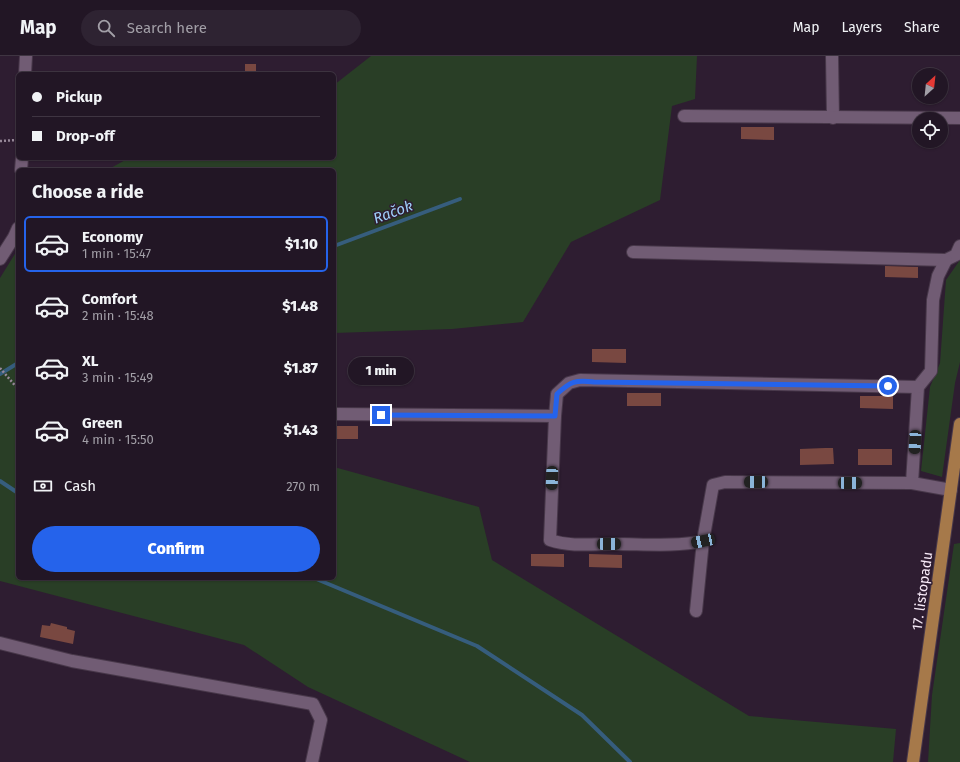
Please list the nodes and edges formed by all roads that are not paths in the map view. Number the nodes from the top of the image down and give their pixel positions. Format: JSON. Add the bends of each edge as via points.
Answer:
{"nodes":[{"id":1,"x":26,"y":56,"type":"edge"},
{"id":2,"x":832,"y":56,"type":"edge"},
{"id":3,"x":25,"y":72,"type":"edge"},
{"id":4,"x":684,"y":116,"type":"dead end"},
{"id":5,"x":833,"y":118,"type":"junction"},
{"id":6,"x":960,"y":118,"type":"edge"},
{"id":7,"x":16,"y":233,"type":"edge"},
{"id":8,"x":960,"y":246,"type":"edge"},
{"id":9,"x":633,"y":252,"type":"dead end"},
{"id":10,"x":0,"y":259,"type":"edge"},
{"id":11,"x":946,"y":260,"type":"junction"},
{"id":12,"x":918,"y":387,"type":"junction"},
{"id":13,"x":336,"y":414,"type":"edge"},
{"id":14,"x":555,"y":416,"type":"junction"},
{"id":15,"x":960,"y":424,"type":"edge"},
{"id":16,"x":912,"y":483,"type":"junction"},
{"id":17,"x":951,"y":490,"type":"junction"},
{"id":18,"x":703,"y":541,"type":"junction"},
{"id":19,"x":696,"y":611,"type":"dead end"},
{"id":20,"x":0,"y":643,"type":"edge"},
{"id":21,"x":312,"y":762,"type":"edge"},
{"id":22,"x":913,"y":762,"type":"edge"}],
"edges":[{"from":1,"to":3,"type":"street"},
{"from":2,"to":5,"type":"street"},
{"from":4,"to":5,"type":"street"},
{"from":5,"to":6,"type":"street"},
{"from":7,"to":10,"type":"street"},
{"from":8,"to":11,"type":"street","via":[[956,255]]},
{"from":9,"to":11,"type":"street"},
{"from":11,"to":12,"type":"street","via":[[938,276],[932,300],[931,371]]},
{"from":12,"to":14,"type":"street","via":[[580,380],[569,383],[557,394]]},
{"from":12,"to":16,"type":"street"},
{"from":13,"to":14,"type":"street"},
{"from":14,"to":18,"type":"street","via":[[550,540],[558,543],[609,544],[688,544]]},
{"from":15,"to":17,"type":"main road","name":"17. listopadu"},
{"from":16,"to":17,"type":"street"},
{"from":16,"to":18,"type":"street","via":[[725,482],[713,485]]},
{"from":17,"to":22,"type":"main road","name":"17. listopadu"},
{"from":18,"to":19,"type":"street"},
{"from":20,"to":21,"type":"street","via":[[72,660],[313,704],[321,720]]}]}
